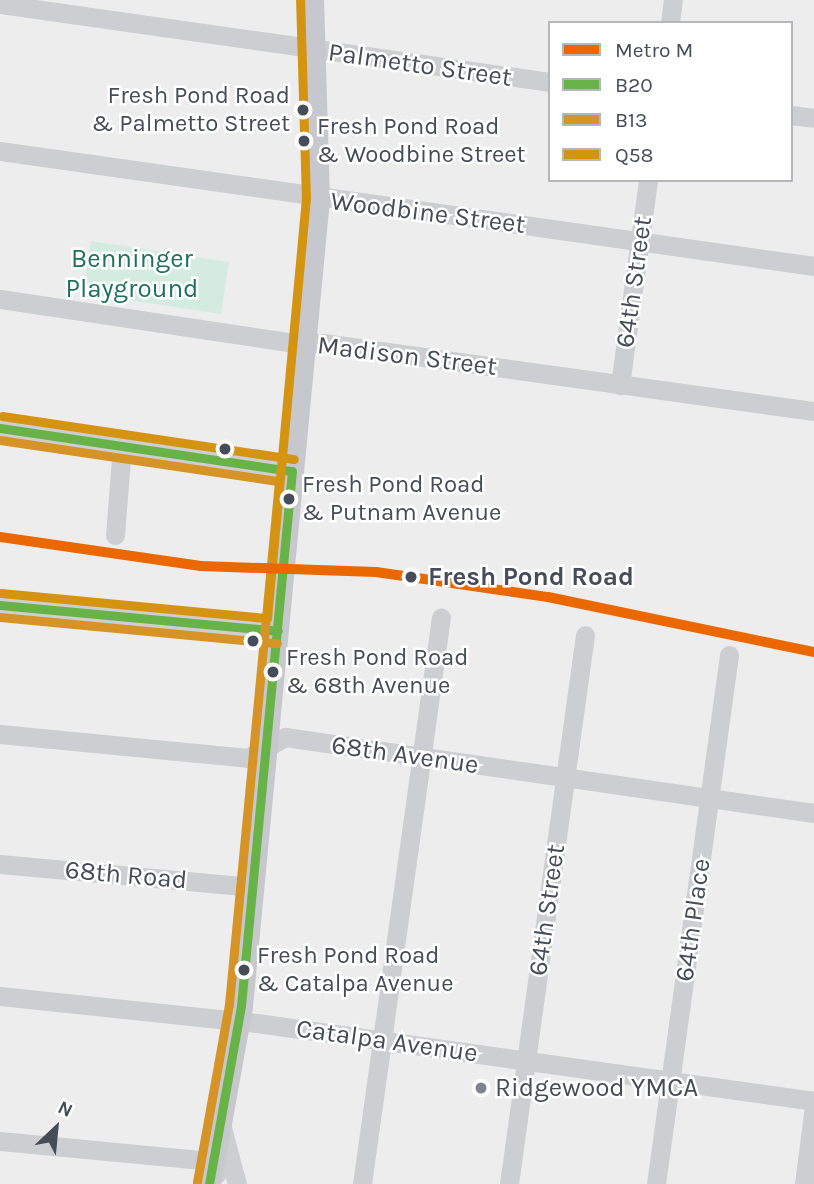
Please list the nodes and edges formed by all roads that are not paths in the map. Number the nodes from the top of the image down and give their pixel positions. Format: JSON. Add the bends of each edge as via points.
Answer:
{"nodes":[{"id":1,"x":312,"y":0,"type":"edge"},
{"id":2,"x":673,"y":0,"type":"edge"},
{"id":3,"x":0,"y":4,"type":"edge"},
{"id":4,"x":670,"y":21,"type":"edge"},
{"id":5,"x":314,"y":51,"type":"junction"},
{"id":6,"x":548,"y":82,"type":"edge"},
{"id":7,"x":793,"y":115,"type":"edge"},
{"id":8,"x":814,"y":118,"type":"edge"},
{"id":9,"x":0,"y":151,"type":"edge"},
{"id":10,"x":648,"y":182,"type":"edge"},
{"id":11,"x":318,"y":198,"type":"junction"},
{"id":12,"x":640,"y":241,"type":"junction"},
{"id":13,"x":814,"y":266,"type":"edge"},
{"id":14,"x":0,"y":299,"type":"edge"},
{"id":15,"x":304,"y":342,"type":"junction"},
{"id":16,"x":620,"y":385,"type":"junction"},
{"id":17,"x":814,"y":411,"type":"edge"},
{"id":18,"x":0,"y":428,"type":"edge"},
{"id":19,"x":122,"y":446,"type":"junction"},
{"id":20,"x":292,"y":471,"type":"junction"},
{"id":21,"x":114,"y":536,"type":"dead end"},
{"id":22,"x":0,"y":605,"type":"edge"},
{"id":23,"x":441,"y":617,"type":"dead end"},
{"id":24,"x":278,"y":631,"type":"junction"},
{"id":25,"x":585,"y":635,"type":"dead end"},
{"id":26,"x":729,"y":655,"type":"dead end"},
{"id":27,"x":0,"y":734,"type":"edge"},
{"id":28,"x":266,"y":748,"type":"junction"},
{"id":29,"x":422,"y":758,"type":"junction"},
{"id":30,"x":566,"y":778,"type":"junction"},
{"id":31,"x":710,"y":798,"type":"junction"},
{"id":32,"x":814,"y":813,"type":"edge"},
{"id":33,"x":0,"y":864,"type":"edge"},
{"id":34,"x":253,"y":887,"type":"junction"},
{"id":35,"x":0,"y":996,"type":"edge"},
{"id":36,"x":239,"y":1021,"type":"junction"},
{"id":37,"x":382,"y":1041,"type":"junction"},
{"id":38,"x":526,"y":1061,"type":"junction"},
{"id":39,"x":670,"y":1081,"type":"junction"},
{"id":40,"x":814,"y":1103,"type":"edge"},
{"id":41,"x":220,"y":1122,"type":"junction"},
{"id":42,"x":0,"y":1142,"type":"edge"},
{"id":43,"x":213,"y":1161,"type":"junction"},
{"id":44,"x":209,"y":1184,"type":"edge"},
{"id":45,"x":220,"y":1184,"type":"edge"},
{"id":46,"x":237,"y":1184,"type":"edge"},
{"id":47,"x":362,"y":1184,"type":"edge"},
{"id":48,"x":509,"y":1184,"type":"edge"},
{"id":49,"x":656,"y":1184,"type":"edge"},
{"id":50,"x":804,"y":1184,"type":"edge"}],
"edges":[{"from":1,"to":5,"type":"main road"},
{"from":2,"to":4,"type":"street"},
{"from":3,"to":5,"type":"street","name":"Palmetto Street"},
{"from":5,"to":6,"type":"street","name":"Palmetto Street"},
{"from":5,"to":11,"type":"main road"},
{"from":7,"to":8,"type":"street"},
{"from":9,"to":11,"type":"street","name":"Woodbine Street"},
{"from":10,"to":12,"type":"street","name":"64th Street"},
{"from":11,"to":12,"type":"street","name":"Woodbine Street"},
{"from":11,"to":15,"type":"main road"},
{"from":12,"to":13,"type":"street","name":"Woodbine Street"},
{"from":12,"to":16,"type":"street","name":"64th Street"},
{"from":14,"to":15,"type":"street","name":"Madison Street"},
{"from":15,"to":16,"type":"street","name":"Madison Street"},
{"from":15,"to":20,"type":"main road"},
{"from":16,"to":17,"type":"street","name":"Madison Street"},
{"from":18,"to":19,"type":"street"},
{"from":19,"to":20,"type":"street"},
{"from":19,"to":21,"type":"street"},
{"from":20,"to":24,"type":"main road"},
{"from":22,"to":24,"type":"street"},
{"from":23,"to":29,"type":"street"},
{"from":24,"to":28,"type":"main road"},
{"from":25,"to":30,"type":"street","name":"64th Street"},
{"from":26,"to":31,"type":"street","name":"64th Place"},
{"from":27,"to":28,"type":"street","name":"68th Avenue","via":[[248,758]]},
{"from":28,"to":29,"type":"street","name":"68th Avenue","via":[[285,737]]},
{"from":28,"to":34,"type":"main road"},
{"from":29,"to":30,"type":"street","name":"68th Avenue"},
{"from":29,"to":37,"type":"street"},
{"from":30,"to":31,"type":"street","name":"68th Avenue"},
{"from":30,"to":38,"type":"street","name":"64th Street"},
{"from":31,"to":32,"type":"street","name":"68th Avenue"},
{"from":31,"to":39,"type":"street","name":"64th Place"},
{"from":33,"to":34,"type":"street","name":"68th Road"},
{"from":34,"to":36,"type":"main road"},
{"from":35,"to":36,"type":"street","name":"Catalpa Avenue"},
{"from":36,"to":37,"type":"street","name":"Catalpa Avenue"},
{"from":36,"to":41,"type":"main road"},
{"from":37,"to":38,"type":"street","name":"Catalpa Avenue"},
{"from":37,"to":47,"type":"street"},
{"from":38,"to":39,"type":"street","name":"Catalpa Avenue"},
{"from":38,"to":48,"type":"street","name":"64th Street"},
{"from":39,"to":40,"type":"street","name":"Catalpa Avenue"},
{"from":39,"to":49,"type":"street","name":"64th Place"},
{"from":40,"to":50,"type":"street"},
{"from":41,"to":43,"type":"main road"},
{"from":41,"to":46,"type":"street"},
{"from":42,"to":43,"type":"street"},
{"from":43,"to":44,"type":"main road"},
{"from":43,"to":45,"type":"street"}]}
